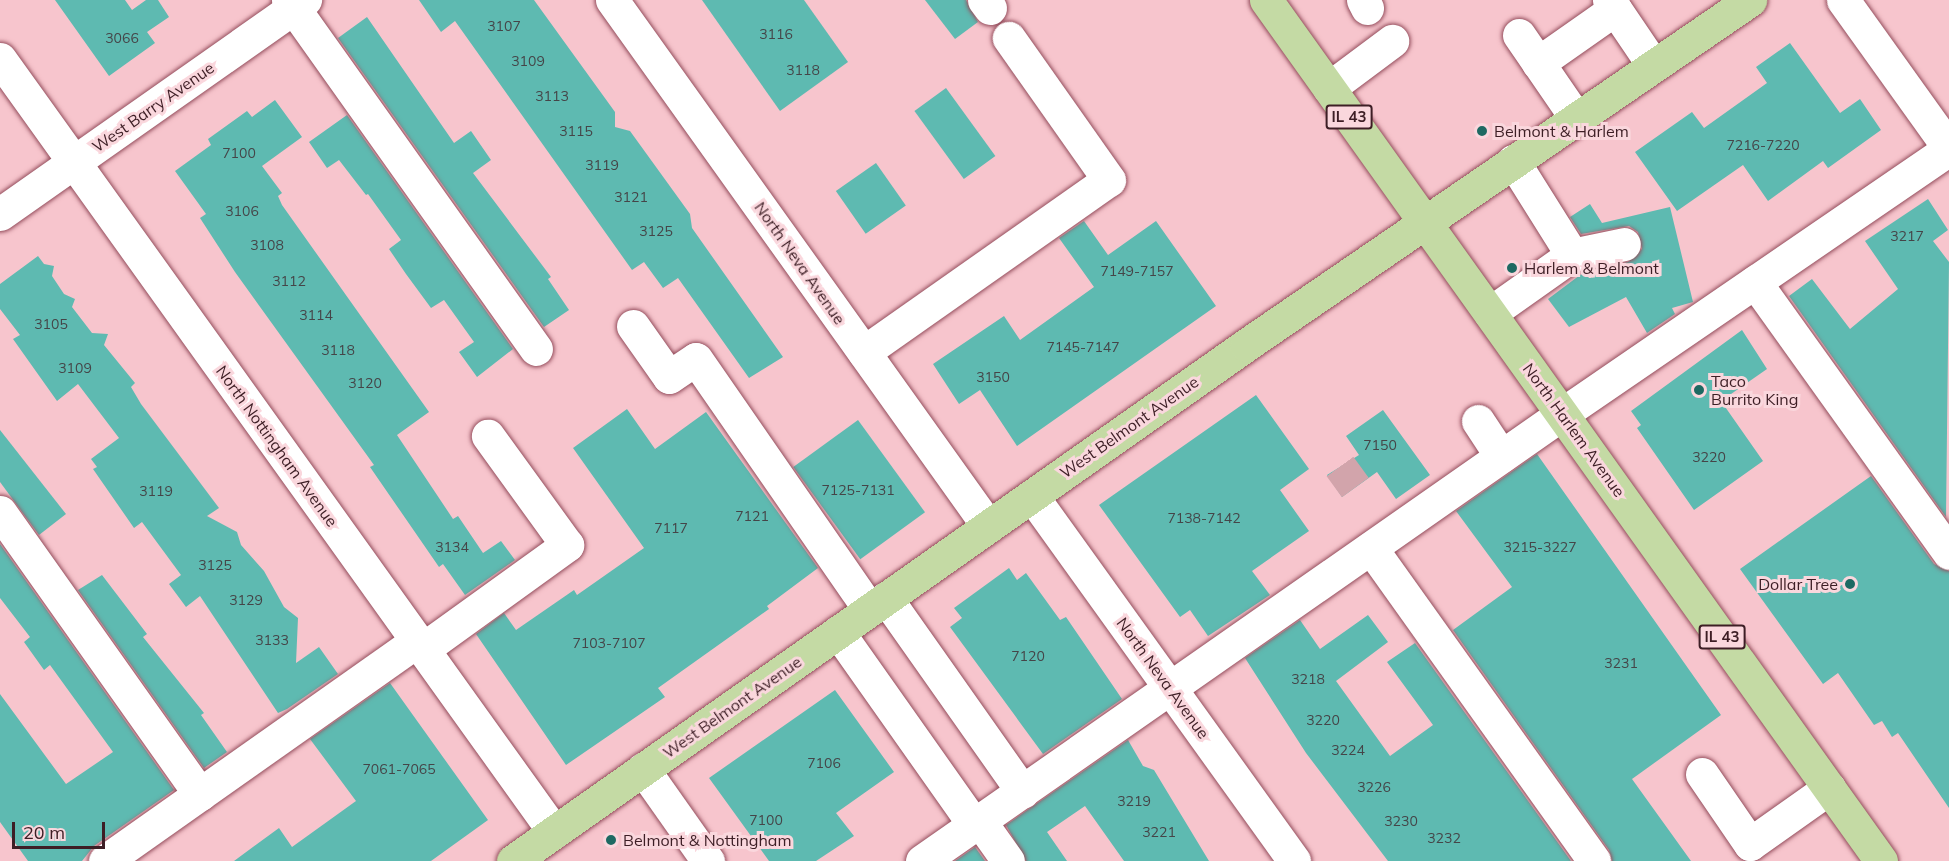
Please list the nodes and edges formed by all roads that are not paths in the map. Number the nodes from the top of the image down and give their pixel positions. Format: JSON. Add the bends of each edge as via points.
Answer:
{"nodes":[{"id":1,"x":612,"y":0,"type":"edge"},
{"id":2,"x":1266,"y":0,"type":"edge"},
{"id":3,"x":1750,"y":0,"type":"edge"},
{"id":4,"x":1843,"y":0,"type":"edge"},
{"id":5,"x":296,"y":3,"type":"edge"},
{"id":6,"x":1612,"y":4,"type":"edge"},
{"id":7,"x":1519,"y":35,"type":"dead end"},
{"id":8,"x":1010,"y":38,"type":"dead end"},
{"id":9,"x":1392,"y":41,"type":"dead end"},
{"id":10,"x":0,"y":59,"type":"edge"},
{"id":11,"x":1538,"y":63,"type":"junction"},
{"id":12,"x":1653,"y":66,"type":"junction"},
{"id":13,"x":1329,"y":88,"type":"junction"},
{"id":14,"x":1576,"y":118,"type":"junction"},
{"id":15,"x":1949,"y":149,"type":"edge"},
{"id":16,"x":1513,"y":161,"type":"junction"},
{"id":17,"x":74,"y":163,"type":"junction"},
{"id":18,"x":0,"y":214,"type":"edge"},
{"id":19,"x":1424,"y":222,"type":"junction"},
{"id":20,"x":1624,"y":244,"type":"dead end"},
{"id":21,"x":1572,"y":255,"type":"junction"},
{"id":22,"x":1755,"y":282,"type":"junction"},
{"id":23,"x":1490,"y":313,"type":"junction"},
{"id":24,"x":633,"y":326,"type":"dead end"},
{"id":25,"x":536,"y":349,"type":"dead end"},
{"id":26,"x":864,"y":352,"type":"junction"},
{"id":27,"x":1562,"y":414,"type":"junction"},
{"id":28,"x":1478,"y":421,"type":"dead end"},
{"id":29,"x":488,"y":436,"type":"dead end"},
{"id":30,"x":1501,"y":456,"type":"junction"},
{"id":31,"x":1032,"y":496,"type":"junction"},
{"id":32,"x":0,"y":512,"type":"edge"},
{"id":33,"x":988,"y":526,"type":"junction"},
{"id":34,"x":1371,"y":548,"type":"junction"},
{"id":35,"x":1949,"y":553,"type":"edge"},
{"id":36,"x":878,"y":604,"type":"junction"},
{"id":37,"x":838,"y":632,"type":"junction"},
{"id":38,"x":420,"y":645,"type":"junction"},
{"id":39,"x":1170,"y":688,"type":"junction"},
{"id":40,"x":643,"y":769,"type":"junction"},
{"id":41,"x":1702,"y":774,"type":"dead end"},
{"id":42,"x":1829,"y":788,"type":"junction"},
{"id":43,"x":1023,"y":792,"type":"junction"},
{"id":44,"x":200,"y":794,"type":"junction"},
{"id":45,"x":977,"y":822,"type":"junction"},
{"id":46,"x":554,"y":832,"type":"junction"},
{"id":47,"x":1756,"y":852,"type":"edge"},
{"id":48,"x":105,"y":861,"type":"edge"},
{"id":49,"x":513,"y":861,"type":"edge"},
{"id":50,"x":708,"y":861,"type":"edge"},
{"id":51,"x":922,"y":861,"type":"edge"},
{"id":52,"x":1008,"y":861,"type":"edge"},
{"id":53,"x":1294,"y":861,"type":"edge"},
{"id":54,"x":1594,"y":861,"type":"edge"},
{"id":55,"x":1881,"y":861,"type":"edge"}],
"edges":[{"from":1,"to":26,"type":"street","name":"North Neva Avenue"},
{"from":2,"to":13,"type":"main road","name":"North Harlem Avenue","number":"IL 43"},
{"from":3,"to":12,"type":"main road","name":"West Belmont Avenue"},
{"from":4,"to":15,"type":"street"},
{"from":5,"to":17,"type":"street","name":"West Barry Avenue"},
{"from":5,"to":25,"type":"street"},
{"from":6,"to":11,"type":"street"},
{"from":6,"to":12,"type":"street"},
{"from":7,"to":11,"type":"street"},
{"from":8,"to":26,"type":"street","via":[[1109,180]]},
{"from":9,"to":13,"type":"street"},
{"from":10,"to":17,"type":"street","name":"North Nottingham Avenue"},
{"from":11,"to":14,"type":"street"},
{"from":12,"to":14,"type":"main road","name":"West Belmont Avenue"},
{"from":13,"to":19,"type":"main road","name":"North Harlem Avenue","number":"IL 43"},
{"from":14,"to":16,"type":"main road","name":"West Belmont Avenue"},
{"from":15,"to":22,"type":"street"},
{"from":16,"to":19,"type":"main road","name":"West Belmont Avenue"},
{"from":16,"to":21,"type":"street"},
{"from":17,"to":18,"type":"street","name":"West Barry Avenue"},
{"from":17,"to":38,"type":"street","name":"North Nottingham Avenue"},
{"from":19,"to":23,"type":"main road","name":"North Harlem Avenue","number":"IL 43"},
{"from":19,"to":31,"type":"main road","name":"West Belmont Avenue"},
{"from":20,"to":21,"type":"street"},
{"from":21,"to":23,"type":"street"},
{"from":22,"to":27,"type":"street"},
{"from":22,"to":35,"type":"street"},
{"from":23,"to":27,"type":"main road","name":"North Harlem Avenue","number":"IL 43"},
{"from":24,"to":36,"type":"street","via":[[669,377],[696,359]]},
{"from":26,"to":33,"type":"street","name":"North Neva Avenue"},
{"from":27,"to":30,"type":"street"},
{"from":27,"to":42,"type":"main road","name":"North Harlem Avenue","number":"IL 43"},
{"from":28,"to":30,"type":"street"},
{"from":29,"to":38,"type":"street","via":[[567,545]]},
{"from":30,"to":34,"type":"street"},
{"from":31,"to":33,"type":"main road","name":"West Belmont Avenue"},
{"from":31,"to":39,"type":"street","name":"North Neva Avenue"},
{"from":32,"to":44,"type":"street"},
{"from":33,"to":36,"type":"main road","name":"West Belmont Avenue"},
{"from":34,"to":39,"type":"street"},
{"from":34,"to":54,"type":"street"},
{"from":36,"to":37,"type":"main road","name":"West Belmont Avenue"},
{"from":36,"to":43,"type":"street"},
{"from":37,"to":40,"type":"main road","name":"West Belmont Avenue"},
{"from":37,"to":45,"type":"street"},
{"from":38,"to":44,"type":"street"},
{"from":38,"to":46,"type":"street","name":"North Nottingham Avenue"},
{"from":39,"to":43,"type":"street"},
{"from":39,"to":53,"type":"street","name":"North Neva Avenue"},
{"from":40,"to":46,"type":"main road","name":"West Belmont Avenue"},
{"from":40,"to":50,"type":"street"},
{"from":41,"to":47,"type":"street"},
{"from":42,"to":47,"type":"street"},
{"from":42,"to":55,"type":"main road","name":"North Harlem Avenue","number":"IL 43"},
{"from":43,"to":45,"type":"street"},
{"from":44,"to":48,"type":"street"},
{"from":45,"to":51,"type":"street"},
{"from":45,"to":52,"type":"street"},
{"from":46,"to":49,"type":"main road","name":"West Belmont Avenue"}]}
